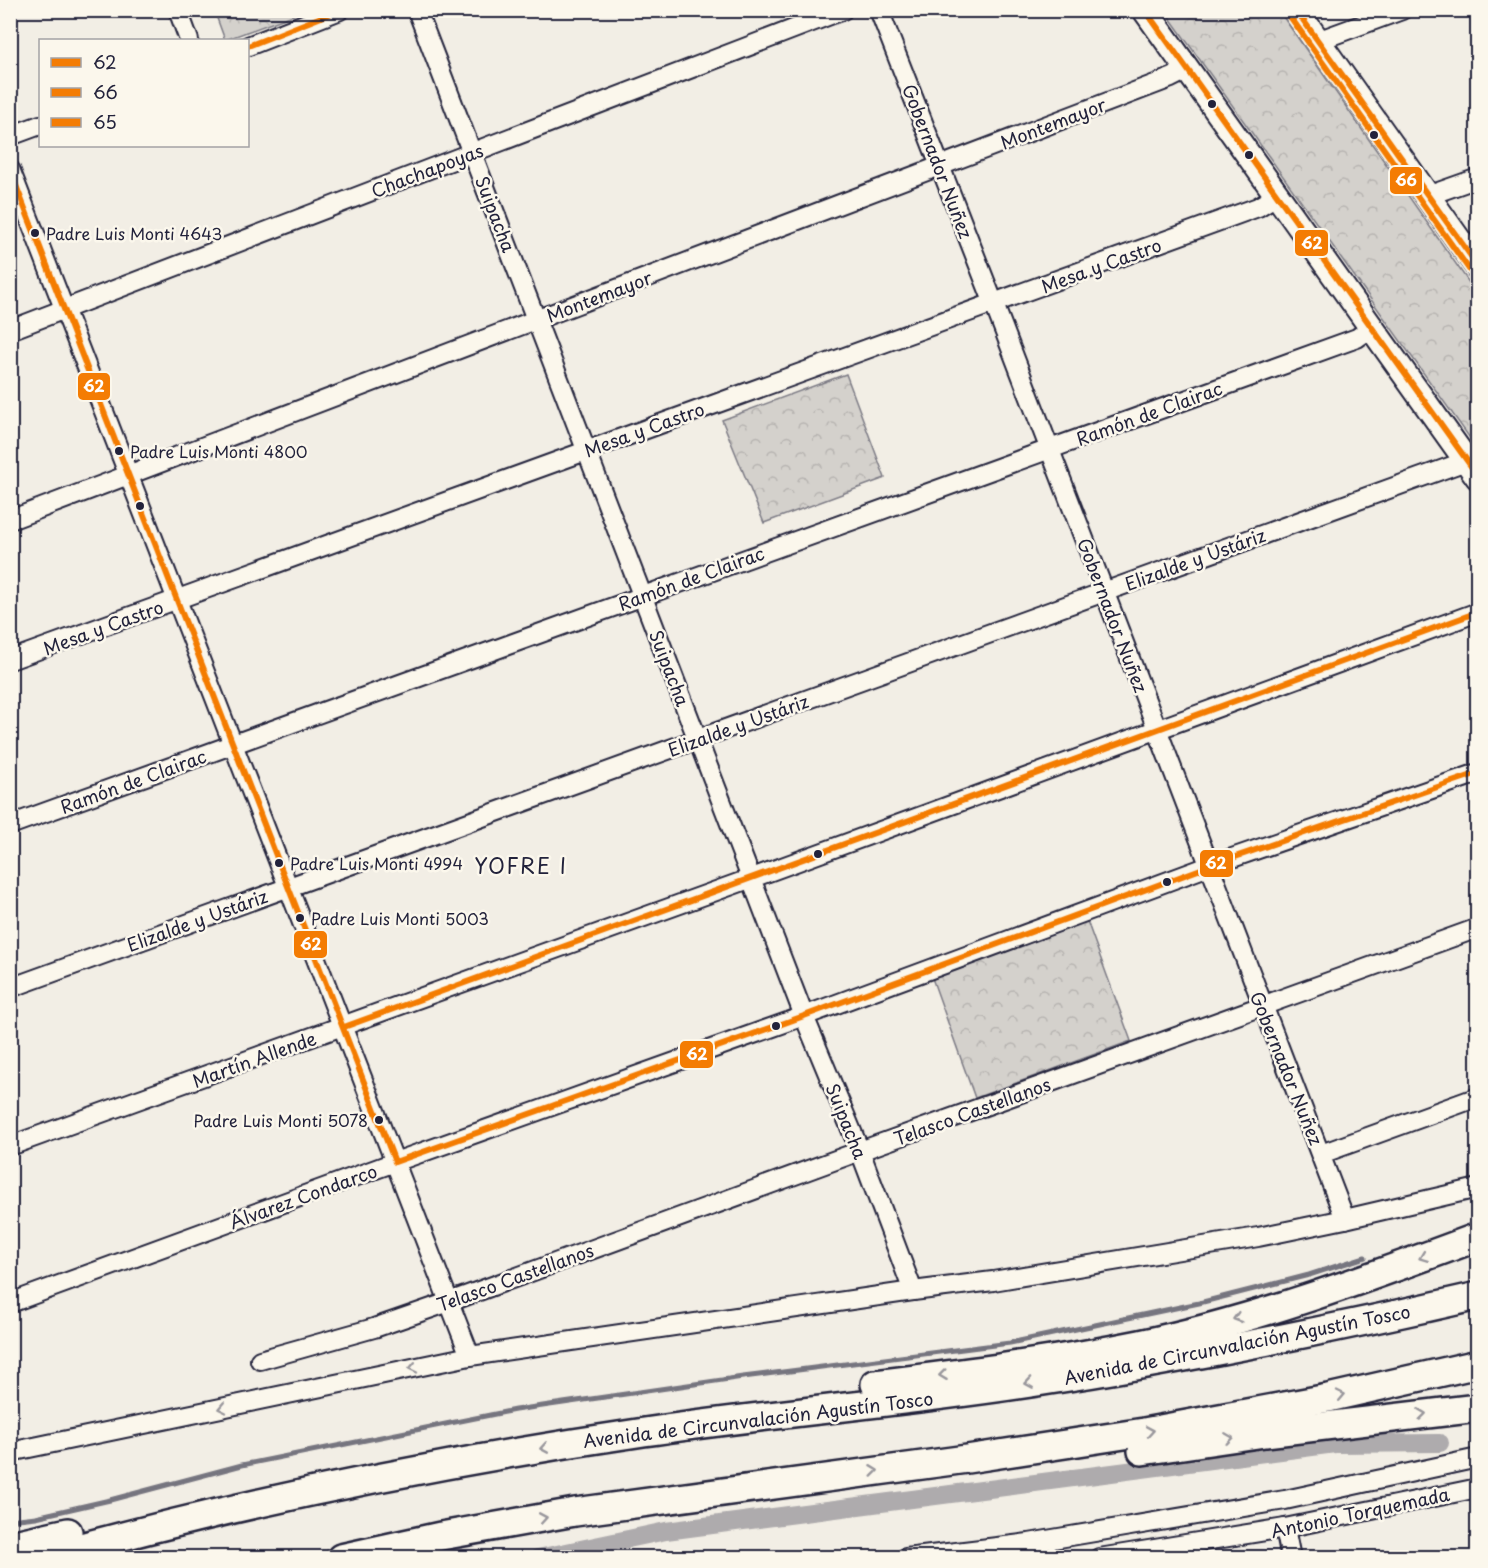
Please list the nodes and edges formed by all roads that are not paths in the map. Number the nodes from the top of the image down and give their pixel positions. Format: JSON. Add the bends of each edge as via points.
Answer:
{"nodes":[{"id":1,"x":177,"y":10,"type":"edge"},
{"id":2,"x":340,"y":10,"type":"edge"},
{"id":3,"x":417,"y":10,"type":"edge"},
{"id":4,"x":843,"y":10,"type":"edge"},
{"id":5,"x":879,"y":10,"type":"edge"},
{"id":6,"x":1145,"y":10,"type":"edge"},
{"id":7,"x":1296,"y":10,"type":"edge"},
{"id":8,"x":1402,"y":10,"type":"edge"},
{"id":9,"x":189,"y":39,"type":"edge"},
{"id":10,"x":1317,"y":41,"type":"junction"},
{"id":11,"x":249,"y":46,"type":"edge"},
{"id":12,"x":1187,"y":70,"type":"junction"},
{"id":13,"x":39,"y":125,"type":"edge"},
{"id":14,"x":10,"y":136,"type":"edge"},
{"id":15,"x":472,"y":153,"type":"junction"},
{"id":16,"x":939,"y":166,"type":"junction"},
{"id":17,"x":10,"y":169,"type":"edge"},
{"id":18,"x":1478,"y":178,"type":"edge"},
{"id":19,"x":1276,"y":196,"type":"junction"},
{"id":20,"x":1427,"y":196,"type":"junction"},
{"id":21,"x":1478,"y":267,"type":"edge"},
{"id":22,"x":994,"y":304,"type":"junction"},
{"id":23,"x":65,"y":309,"type":"junction"},
{"id":24,"x":537,"y":320,"type":"junction"},
{"id":25,"x":1371,"y":328,"type":"junction"},
{"id":26,"x":10,"y":330,"type":"edge"},
{"id":27,"x":587,"y":449,"type":"junction"},
{"id":28,"x":1049,"y":449,"type":"junction"},
{"id":29,"x":1472,"y":469,"type":"edge"},
{"id":30,"x":129,"y":475,"type":"junction"},
{"id":31,"x":10,"y":520,"type":"edge"},
{"id":32,"x":1104,"y":592,"type":"junction"},
{"id":33,"x":642,"y":596,"type":"junction"},
{"id":34,"x":178,"y":600,"type":"junction"},
{"id":35,"x":1478,"y":612,"type":"edge"},
{"id":36,"x":10,"y":660,"type":"edge"},
{"id":37,"x":1157,"y":730,"type":"junction"},
{"id":38,"x":698,"y":740,"type":"junction"},
{"id":39,"x":233,"y":744,"type":"junction"},
{"id":40,"x":1478,"y":773,"type":"edge"},
{"id":41,"x":10,"y":825,"type":"edge"},
{"id":42,"x":1209,"y":866,"type":"junction"},
{"id":43,"x":752,"y":878,"type":"junction"},
{"id":44,"x":290,"y":887,"type":"junction"},
{"id":45,"x":1478,"y":928,"type":"edge"},
{"id":46,"x":10,"y":988,"type":"edge"},
{"id":47,"x":1262,"y":1005,"type":"junction"},
{"id":48,"x":804,"y":1016,"type":"junction"},
{"id":49,"x":344,"y":1027,"type":"junction"},
{"id":50,"x":1478,"y":1097,"type":"edge"},
{"id":51,"x":10,"y":1146,"type":"edge"},
{"id":52,"x":860,"y":1151,"type":"junction"},
{"id":53,"x":1321,"y":1154,"type":"junction"},
{"id":54,"x":394,"y":1162,"type":"junction"},
{"id":55,"x":1478,"y":1188,"type":"edge"},
{"id":56,"x":1345,"y":1219,"type":"junction"},
{"id":57,"x":1478,"y":1237,"type":"edge"},
{"id":58,"x":914,"y":1291,"type":"junction"},
{"id":59,"x":1478,"y":1296,"type":"edge"},
{"id":60,"x":449,"y":1302,"type":"junction"},
{"id":61,"x":10,"y":1303,"type":"edge"},
{"id":62,"x":470,"y":1356,"type":"junction"},
{"id":63,"x":260,"y":1360,"type":"dead end"},
{"id":64,"x":1478,"y":1364,"type":"edge"},
{"id":65,"x":1478,"y":1407,"type":"edge"},
{"id":66,"x":646,"y":1432,"type":"junction"},
{"id":67,"x":10,"y":1452,"type":"edge"},
{"id":68,"x":1478,"y":1458,"type":"edge"},
{"id":69,"x":465,"y":1462,"type":"junction"},
{"id":70,"x":1478,"y":1488,"type":"edge"},
{"id":71,"x":691,"y":1497,"type":"junction"},
{"id":72,"x":513,"y":1523,"type":"junction"},
{"id":73,"x":1132,"y":1526,"type":"junction"},
{"id":74,"x":1285,"y":1528,"type":"junction"},
{"id":75,"x":10,"y":1545,"type":"edge"},
{"id":76,"x":1137,"y":1555,"type":"edge"},
{"id":77,"x":40,"y":1557,"type":"edge"},
{"id":78,"x":341,"y":1557,"type":"edge"},
{"id":79,"x":404,"y":1557,"type":"edge"},
{"id":80,"x":906,"y":1557,"type":"edge"},
{"id":81,"x":1099,"y":1557,"type":"edge"},
{"id":82,"x":1291,"y":1557,"type":"edge"}],
"edges":[{"from":1,"to":9,"type":"street"},
{"from":2,"to":11,"type":"street"},
{"from":3,"to":15,"type":"street","name":"Suipacha"},
{"from":4,"to":15,"type":"street","name":"Chachapoyas"},
{"from":5,"to":16,"type":"street","name":"Gobernador Nuñez"},
{"from":6,"to":12,"type":"main road"},
{"from":7,"to":10,"type":"main road"},
{"from":8,"to":10,"type":"street"},
{"from":10,"to":20,"type":"main road"},
{"from":12,"to":16,"type":"street","name":"Montemayor"},
{"from":12,"to":19,"type":"main road"},
{"from":13,"to":14,"type":"street"},
{"from":15,"to":23,"type":"street","name":"Chachapoyas"},
{"from":15,"to":24,"type":"street","name":"Suipacha"},
{"from":16,"to":22,"type":"street","name":"Gobernador Nuñez"},
{"from":16,"to":24,"type":"street","name":"Montemayor"},
{"from":17,"to":23,"type":"street"},
{"from":18,"to":20,"type":"street"},
{"from":19,"to":22,"type":"street","name":"Mesa y Castro","via":[[1247,211]]},
{"from":19,"to":25,"type":"main road"},
{"from":20,"to":21,"type":"main road"},
{"from":22,"to":27,"type":"street","name":"Mesa y Castro"},
{"from":22,"to":28,"type":"street","name":"Gobernador Nuñez"},
{"from":23,"to":26,"type":"street","name":"Chachapoyas"},
{"from":23,"to":30,"type":"street"},
{"from":24,"to":27,"type":"street","name":"Suipacha"},
{"from":24,"to":30,"type":"street","name":"Montemayor"},
{"from":25,"to":28,"type":"street","name":"Ramón de Clairac","via":[[1357,338]]},
{"from":25,"to":29,"type":"main road"},
{"from":27,"to":33,"type":"street","name":"Suipacha"},
{"from":27,"to":34,"type":"street","name":"Mesa y Castro"},
{"from":28,"to":32,"type":"street","name":"Gobernador Nuñez"},
{"from":28,"to":33,"type":"street","name":"Ramón de Clairac"},
{"from":29,"to":32,"type":"street","name":"Elizalde y Ustáriz"},
{"from":30,"to":31,"type":"street","name":"Montemayor"},
{"from":30,"to":34,"type":"street"},
{"from":32,"to":37,"type":"street","name":"Gobernador Nuñez"},
{"from":32,"to":38,"type":"street","name":"Elizalde y Ustáriz"},
{"from":33,"to":38,"type":"street","name":"Suipacha"},
{"from":33,"to":39,"type":"street","name":"Ramón de Clairac"},
{"from":34,"to":36,"type":"street","name":"Mesa y Castro"},
{"from":34,"to":39,"type":"street"},
{"from":35,"to":37,"type":"street","name":"Martín Allende"},
{"from":37,"to":42,"type":"street","name":"Gobernador Nuñez"},
{"from":37,"to":43,"type":"street","name":"Martín Allende"},
{"from":38,"to":43,"type":"street","name":"Suipacha"},
{"from":38,"to":44,"type":"street","name":"Elizalde y Ustáriz"},
{"from":39,"to":41,"type":"street","name":"Ramón de Clairac"},
{"from":39,"to":44,"type":"street"},
{"from":40,"to":42,"type":"street","name":"Álvarez Condarco"},
{"from":42,"to":47,"type":"street","name":"Gobernador Nuñez"},
{"from":42,"to":48,"type":"street","name":"Álvarez Condarco"},
{"from":43,"to":48,"type":"street","name":"Suipacha"},
{"from":43,"to":49,"type":"street","name":"Martín Allende"},
{"from":44,"to":46,"type":"street","name":"Elizalde y Ustáriz"},
{"from":44,"to":49,"type":"street"},
{"from":45,"to":47,"type":"street","name":"Telasco Castellanos"},
{"from":47,"to":52,"type":"street","name":"Telasco Castellanos"},
{"from":47,"to":53,"type":"street","name":"Gobernador Nuñez"},
{"from":48,"to":52,"type":"street","name":"Suipacha"},
{"from":48,"to":54,"type":"street","name":"Álvarez Condarco"},
{"from":49,"to":51,"type":"street","name":"Martín Allende"},
{"from":49,"to":54,"type":"street"},
{"from":50,"to":53,"type":"street"},
{"from":52,"to":58,"type":"street","name":"Suipacha"},
{"from":52,"to":60,"type":"street","name":"Telasco Castellanos"},
{"from":53,"to":56,"type":"street","name":"Gobernador Nuñez"},
{"from":54,"to":60,"type":"street"},
{"from":54,"to":61,"type":"street","name":"Álvarez Condarco"},
{"from":55,"to":56,"type":"street"},
{"from":56,"to":58,"type":"street","via":[[1258,1237]]},
{"from":57,"to":66,"type":"highway","one_way":true,"via":[[1273,1308],[1140,1344],[991,1369],[797,1394]]},
{"from":58,"to":62,"type":"street"},
{"from":59,"to":66,"type":"highway","name":"Avenida de Circunvalación Agustín Tosco","one_way":true,"via":[[1267,1341],[1031,1383]]},
{"from":60,"to":62,"type":"street"},
{"from":60,"to":63,"type":"street","name":"Telasco Castellanos"},
{"from":62,"to":67,"type":"street","one_way":true},
{"from":71,"to":64,"type":"highway","one_way":true,"via":[[1144,1432],[1328,1398]]},
{"from":71,"to":65,"type":"highway","one_way":true,"via":[[858,1492],[1265,1432]]},
{"from":66,"to":69,"type":"highway","name":"Avenida de Circunvalación Agustín Tosco","one_way":true},
{"from":68,"to":73,"type":"street","via":[[1285,1500]]},
{"from":69,"to":75,"type":"highway","via":[[274,1483]]},
{"from":69,"to":77,"type":"highway","name":"Avenida de Circunvalación Agustín Tosco","via":[[315,1491]]},
{"from":70,"to":74,"type":"street","name":"Antonio Torquemada"},
{"from":72,"to":71,"type":"highway","one_way":true},
{"from":72,"to":78,"type":"highway"},
{"from":72,"to":79,"type":"highway"},
{"from":73,"to":76,"type":"street"},
{"from":73,"to":80,"type":"street"},
{"from":74,"to":76,"type":"street","name":"Antonio Torquemada"},
{"from":74,"to":82,"type":"street"},
{"from":76,"to":81,"type":"street","name":"Antonio Torquemada"}]}
